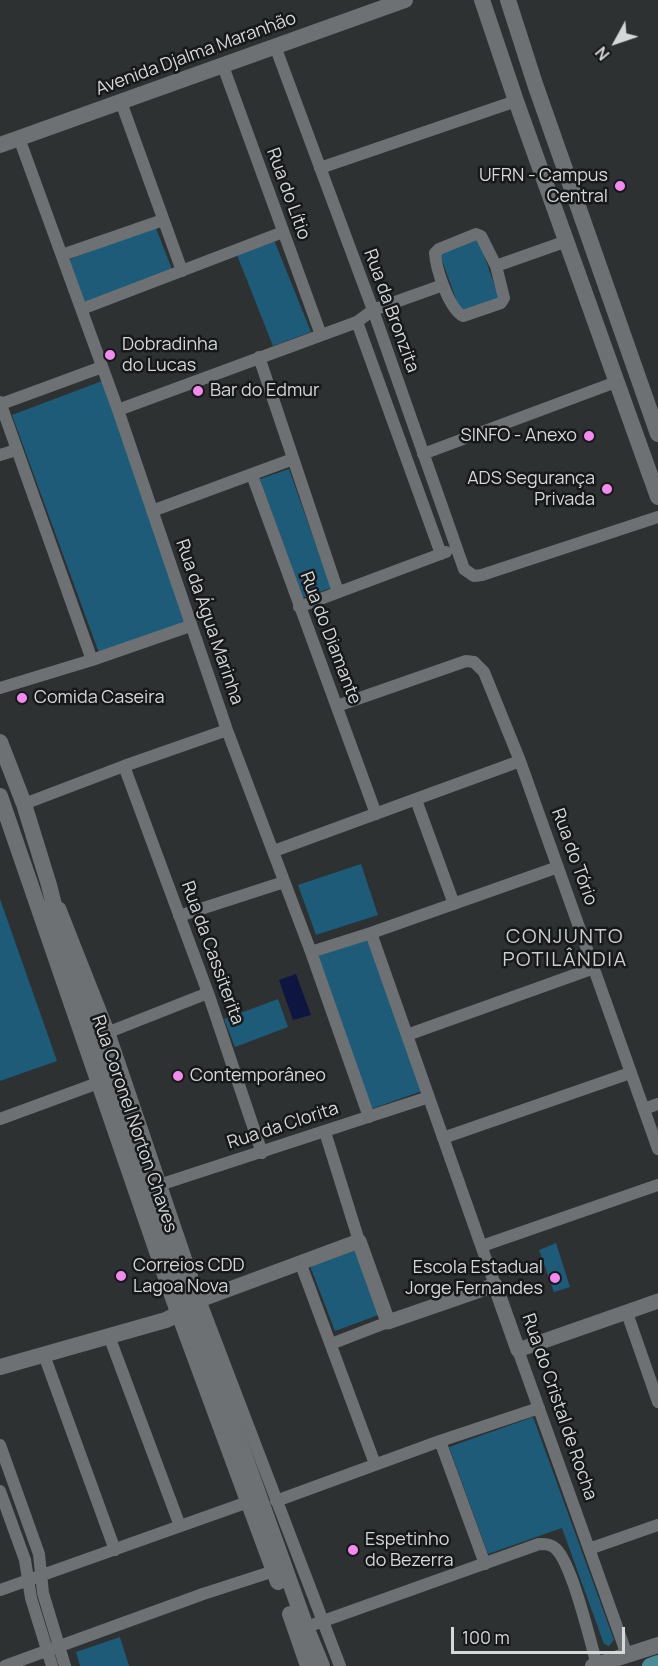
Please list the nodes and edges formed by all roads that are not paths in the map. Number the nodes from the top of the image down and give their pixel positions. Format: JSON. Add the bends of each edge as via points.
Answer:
{"nodes":[{"id":1,"x":405,"y":0,"type":"edge"},
{"id":2,"x":482,"y":0,"type":"edge"},
{"id":3,"x":508,"y":0,"type":"edge"},
{"id":4,"x":275,"y":46,"type":"junction"},
{"id":5,"x":223,"y":66,"type":"junction"},
{"id":6,"x":516,"y":101,"type":"junction"},
{"id":7,"x":121,"y":102,"type":"junction"},
{"id":8,"x":19,"y":138,"type":"junction"},
{"id":9,"x":0,"y":145,"type":"edge"},
{"id":10,"x":320,"y":168,"type":"junction"},
{"id":11,"x":163,"y":220,"type":"junction"},
{"id":12,"x":283,"y":232,"type":"junction"},
{"id":13,"x":567,"y":241,"type":"junction"},
{"id":14,"x":62,"y":255,"type":"junction"},
{"id":15,"x":496,"y":266,"type":"junction"},
{"id":16,"x":182,"y":271,"type":"junction"},
{"id":17,"x":443,"y":285,"type":"junction"},
{"id":18,"x":82,"y":309,"type":"junction"},
{"id":19,"x":373,"y":310,"type":"junction"},
{"id":20,"x":357,"y":321,"type":"junction"},
{"id":21,"x":321,"y":335,"type":"junction"},
{"id":22,"x":259,"y":357,"type":"junction"},
{"id":23,"x":102,"y":367,"type":"junction"},
{"id":24,"x":616,"y":382,"type":"junction"},
{"id":25,"x":0,"y":404,"type":"edge"},
{"id":26,"x":118,"y":410,"type":"junction"},
{"id":27,"x":658,"y":434,"type":"edge"},
{"id":28,"x":16,"y":450,"type":"junction"},
{"id":29,"x":423,"y":454,"type":"junction"},
{"id":30,"x":0,"y":455,"type":"edge"},
{"id":31,"x":293,"y":459,"type":"junction"},
{"id":32,"x":252,"y":474,"type":"junction"},
{"id":33,"x":658,"y":496,"type":"edge"},
{"id":34,"x":152,"y":512,"type":"junction"},
{"id":35,"x":655,"y":520,"type":"edge"},
{"id":36,"x":456,"y":548,"type":"junction"},
{"id":37,"x":441,"y":554,"type":"junction"},
{"id":38,"x":338,"y":592,"type":"junction"},
{"id":39,"x":299,"y":607,"type":"junction"},
{"id":40,"x":190,"y":626,"type":"junction"},
{"id":41,"x":92,"y":660,"type":"junction"},
{"id":42,"x":0,"y":687,"type":"edge"},
{"id":43,"x":337,"y":706,"type":"junction"},
{"id":44,"x":227,"y":730,"type":"junction"},
{"id":45,"x":1,"y":753,"type":"edge"},
{"id":46,"x":520,"y":761,"type":"junction"},
{"id":47,"x":124,"y":766,"type":"junction"},
{"id":48,"x":416,"y":800,"type":"junction"},
{"id":49,"x":1,"y":804,"type":"edge"},
{"id":50,"x":24,"y":804,"type":"junction"},
{"id":51,"x":376,"y":814,"type":"junction"},
{"id":52,"x":274,"y":851,"type":"junction"},
{"id":53,"x":558,"y":867,"type":"junction"},
{"id":54,"x":284,"y":882,"type":"junction"},
{"id":55,"x":49,"y":885,"type":"junction"},
{"id":56,"x":454,"y":904,"type":"junction"},
{"id":57,"x":180,"y":916,"type":"junction"},
{"id":58,"x":371,"y":933,"type":"junction"},
{"id":59,"x":311,"y":952,"type":"junction"},
{"id":60,"x":594,"y":968,"type":"junction"},
{"id":61,"x":208,"y":993,"type":"junction"},
{"id":62,"x":109,"y":1032,"type":"junction"},
{"id":63,"x":407,"y":1035,"type":"junction"},
{"id":64,"x":630,"y":1073,"type":"junction"},
{"id":65,"x":98,"y":1083,"type":"junction"},
{"id":66,"x":429,"y":1097,"type":"junction"},
{"id":67,"x":658,"y":1104,"type":"edge"},
{"id":68,"x":644,"y":1109,"type":"junction"},
{"id":69,"x":369,"y":1117,"type":"junction"},
{"id":70,"x":0,"y":1119,"type":"edge"},
{"id":71,"x":325,"y":1132,"type":"junction"},
{"id":72,"x":443,"y":1138,"type":"junction"},
{"id":73,"x":658,"y":1149,"type":"edge"},
{"id":74,"x":262,"y":1153,"type":"junction"},
{"id":75,"x":658,"y":1185,"type":"edge"},
{"id":76,"x":155,"y":1187,"type":"junction"},
{"id":77,"x":359,"y":1241,"type":"junction"},
{"id":78,"x":482,"y":1246,"type":"junction"},
{"id":79,"x":300,"y":1262,"type":"junction"},
{"id":80,"x":495,"y":1285,"type":"junction"},
{"id":81,"x":658,"y":1301,"type":"edge"},
{"id":82,"x":190,"y":1307,"type":"junction"},
{"id":83,"x":627,"y":1312,"type":"junction"},
{"id":84,"x":388,"y":1322,"type":"junction"},
{"id":85,"x":109,"y":1336,"type":"junction"},
{"id":86,"x":331,"y":1344,"type":"junction"},
{"id":87,"x":518,"y":1350,"type":"junction"},
{"id":88,"x":44,"y":1355,"type":"junction"},
{"id":89,"x":0,"y":1367,"type":"edge"},
{"id":90,"x":658,"y":1402,"type":"edge"},
{"id":91,"x":539,"y":1408,"type":"junction"},
{"id":92,"x":440,"y":1441,"type":"junction"},
{"id":93,"x":0,"y":1445,"type":"edge"},
{"id":94,"x":375,"y":1464,"type":"junction"},
{"id":95,"x":0,"y":1491,"type":"edge"},
{"id":96,"x":276,"y":1501,"type":"junction"},
{"id":97,"x":248,"y":1502,"type":"junction"},
{"id":98,"x":658,"y":1525,"type":"edge"},
{"id":99,"x":180,"y":1526,"type":"junction"},
{"id":100,"x":589,"y":1549,"type":"junction"},
{"id":101,"x":115,"y":1550,"type":"junction"},
{"id":102,"x":485,"y":1564,"type":"junction"},
{"id":103,"x":274,"y":1571,"type":"junction"},
{"id":104,"x":41,"y":1576,"type":"junction"},
{"id":105,"x":29,"y":1580,"type":"junction"},
{"id":106,"x":0,"y":1590,"type":"edge"},
{"id":107,"x":314,"y":1624,"type":"junction"},
{"id":108,"x":658,"y":1645,"type":"edge"},
{"id":109,"x":52,"y":1649,"type":"junction"},
{"id":110,"x":627,"y":1655,"type":"junction"},
{"id":111,"x":658,"y":1664,"type":"edge"},
{"id":112,"x":595,"y":1665,"type":"edge"},
{"id":113,"x":5,"y":1666,"type":"edge"},
{"id":114,"x":52,"y":1666,"type":"edge"},
{"id":115,"x":66,"y":1666,"type":"edge"},
{"id":116,"x":308,"y":1666,"type":"edge"},
{"id":117,"x":322,"y":1666,"type":"edge"},
{"id":118,"x":340,"y":1666,"type":"edge"},
{"id":119,"x":650,"y":1666,"type":"edge"}],
"edges":[{"from":1,"to":4,"type":"main road","name":"Avenida Djalma Maranhão"},
{"from":2,"to":6,"type":"main road"},
{"from":3,"to":27,"type":"main road"},
{"from":4,"to":5,"type":"main road","name":"Avenida Djalma Maranhão"},
{"from":4,"to":10,"type":"street","name":"Rua da Bronzita"},
{"from":5,"to":7,"type":"main road","name":"Avenida Djalma Maranhão"},
{"from":5,"to":12,"type":"street","name":"Rua do Lítio"},
{"from":6,"to":10,"type":"street"},
{"from":6,"to":13,"type":"main road"},
{"from":7,"to":8,"type":"main road","name":"Avenida Djalma Maranhão"},
{"from":7,"to":11,"type":"street"},
{"from":8,"to":9,"type":"main road","name":"Avenida Djalma Maranhão"},
{"from":8,"to":14,"type":"street","name":"Rua da Água Marinha"},
{"from":10,"to":19,"type":"street","name":"Rua da Bronzita"},
{"from":11,"to":14,"type":"street"},
{"from":11,"to":16,"type":"street"},
{"from":12,"to":16,"type":"street"},
{"from":12,"to":21,"type":"street","name":"Rua do Lítio"},
{"from":13,"to":15,"type":"street"},
{"from":13,"to":24,"type":"main road"},
{"from":14,"to":18,"type":"street","name":"Rua da Água Marinha"},
{"from":15,"to":17,"type":"street","via":[[504,300],[480,311],[461,315]]},
{"from":15,"to":17,"type":"street","via":[[481,236],[476,234],[436,252]]},
{"from":16,"to":18,"type":"street"},
{"from":17,"to":19,"type":"street"},
{"from":18,"to":23,"type":"street","name":"Rua da Água Marinha"},
{"from":19,"to":20,"type":"street"},
{"from":19,"to":29,"type":"street","name":"Rua da Bronzita"},
{"from":20,"to":21,"type":"street"},
{"from":20,"to":37,"type":"street","name":"Rua da Bronzita"},
{"from":21,"to":22,"type":"street"},
{"from":22,"to":26,"type":"street"},
{"from":22,"to":31,"type":"street"},
{"from":23,"to":25,"type":"street"},
{"from":23,"to":26,"type":"street","name":"Rua da Água Marinha"},
{"from":24,"to":29,"type":"street"},
{"from":24,"to":33,"type":"main road"},
{"from":25,"to":28,"type":"street"},
{"from":26,"to":34,"type":"street","name":"Rua da Água Marinha"},
{"from":28,"to":30,"type":"street"},
{"from":28,"to":41,"type":"street"},
{"from":29,"to":36,"type":"street","name":"Rua da Bronzita"},
{"from":31,"to":32,"type":"street"},
{"from":31,"to":38,"type":"street"},
{"from":32,"to":34,"type":"street"},
{"from":32,"to":39,"type":"street","name":"Rua do Diamante"},
{"from":34,"to":40,"type":"street","name":"Rua da Água Marinha"},
{"from":35,"to":36,"type":"street","name":"Rua da Bronzita","via":[[482,575],[474,576],[464,569]]},
{"from":36,"to":37,"type":"street"},
{"from":37,"to":38,"type":"street"},
{"from":38,"to":39,"type":"street"},
{"from":39,"to":43,"type":"street","name":"Rua do Diamante"},
{"from":40,"to":41,"type":"street"},
{"from":40,"to":44,"type":"street","name":"Rua da Água Marinha"},
{"from":41,"to":42,"type":"street"},
{"from":43,"to":46,"type":"street","name":"Rua do Tório","via":[[468,661],[478,665],[489,680]]},
{"from":43,"to":51,"type":"street","name":"Rua do Diamante"},
{"from":44,"to":47,"type":"street"},
{"from":44,"to":52,"type":"street","name":"Rua da Água Marinha"},
{"from":45,"to":50,"type":"main road","name":"Rua Coronel Norton Chaves"},
{"from":46,"to":48,"type":"street"},
{"from":46,"to":53,"type":"street","name":"Rua do Tório"},
{"from":47,"to":50,"type":"street"},
{"from":47,"to":57,"type":"street","name":"Rua da Cassiterita"},
{"from":48,"to":51,"type":"street"},
{"from":48,"to":56,"type":"street"},
{"from":49,"to":65,"type":"main road","name":"Rua Coronel Norton Chaves"},
{"from":50,"to":55,"type":"main road","name":"Rua Coronel Norton Chaves"},
{"from":51,"to":52,"type":"street"},
{"from":52,"to":54,"type":"street","name":"Rua da Água Marinha"},
{"from":53,"to":56,"type":"street"},
{"from":53,"to":60,"type":"street","name":"Rua do Tório"},
{"from":54,"to":57,"type":"street"},
{"from":54,"to":59,"type":"street","name":"Rua da Água Marinha"},
{"from":55,"to":62,"type":"street","name":"Rua Coronel Norton Chaves","via":[[74,938]]},
{"from":55,"to":76,"type":"main road","name":"Rua Coronel Norton Chaves","via":[[61,933]]},
{"from":56,"to":58,"type":"street"},
{"from":57,"to":61,"type":"street","name":"Rua da Cassiterita"},
{"from":58,"to":59,"type":"street"},
{"from":58,"to":63,"type":"street","name":"Rua do Cristal de Rocha"},
{"from":59,"to":69,"type":"street","name":"Rua da Água Marinha"},
{"from":60,"to":63,"type":"street"},
{"from":60,"to":64,"type":"street","name":"Rua do Tório"},
{"from":61,"to":62,"type":"street"},
{"from":61,"to":74,"type":"street","name":"Rua da Cassiterita"},
{"from":62,"to":76,"type":"street","name":"Rua Coronel Norton Chaves"},
{"from":63,"to":66,"type":"street","name":"Rua do Cristal de Rocha"},
{"from":64,"to":68,"type":"street","name":"Rua do Tório"},
{"from":64,"to":72,"type":"street"},
{"from":65,"to":70,"type":"street"},
{"from":65,"to":82,"type":"main road","name":"Rua Coronel Norton Chaves"},
{"from":66,"to":69,"type":"street","name":"Rua da Clorita"},
{"from":66,"to":72,"type":"street","name":"Rua do Cristal de Rocha"},
{"from":67,"to":68,"type":"street"},
{"from":68,"to":73,"type":"street","name":"Rua do Tório"},
{"from":69,"to":71,"type":"street","name":"Rua da Clorita"},
{"from":71,"to":74,"type":"street","name":"Rua da Clorita"},
{"from":71,"to":77,"type":"street"},
{"from":72,"to":78,"type":"street","name":"Rua do Cristal de Rocha"},
{"from":74,"to":76,"type":"street","name":"Rua da Clorita"},
{"from":75,"to":78,"type":"street"},
{"from":76,"to":82,"type":"main road","name":"Rua Coronel Norton Chaves"},
{"from":77,"to":79,"type":"street"},
{"from":77,"to":84,"type":"street"},
{"from":78,"to":80,"type":"street","name":"Rua do Cristal de Rocha"},
{"from":79,"to":82,"type":"street"},
{"from":79,"to":86,"type":"street"},
{"from":80,"to":84,"type":"street"},
{"from":80,"to":87,"type":"street","name":"Rua do Cristal de Rocha"},
{"from":81,"to":83,"type":"street"},
{"from":82,"to":85,"type":"main road"},
{"from":82,"to":96,"type":"street","name":"Rua Coronel Norton Chaves"},
{"from":82,"to":97,"type":"main road","name":"Rua Coronel Norton Chaves"},
{"from":82,"to":107,"type":"main road","name":"Rua Coronel Norton Chaves"},
{"from":83,"to":87,"type":"street"},
{"from":83,"to":90,"type":"street"},
{"from":84,"to":86,"type":"street"},
{"from":85,"to":88,"type":"main road"},
{"from":85,"to":99,"type":"street"},
{"from":86,"to":94,"type":"street"},
{"from":87,"to":91,"type":"street","name":"Rua do Cristal de Rocha"},
{"from":88,"to":89,"type":"main road"},
{"from":88,"to":101,"type":"street"},
{"from":91,"to":92,"type":"street"},
{"from":91,"to":100,"type":"street","name":"Rua do Cristal de Rocha"},
{"from":92,"to":94,"type":"street"},
{"from":92,"to":102,"type":"street"},
{"from":93,"to":104,"type":"street","via":[[39,1554]]},
{"from":94,"to":96,"type":"street"},
{"from":95,"to":105,"type":"street"},
{"from":96,"to":107,"type":"street","name":"Rua Coronel Norton Chaves"},
{"from":97,"to":99,"type":"street"},
{"from":97,"to":103,"type":"main road","name":"Rua Coronel Norton Chaves"},
{"from":98,"to":100,"type":"street"},
{"from":99,"to":101,"type":"street"},
{"from":100,"to":110,"type":"street","name":"Rua do Cristal de Rocha"},
{"from":101,"to":104,"type":"street"},
{"from":102,"to":107,"type":"street"},
{"from":102,"to":112,"type":"street","via":[[539,1545],[558,1550],[568,1571]]},
{"from":103,"to":109,"type":"street"},
{"from":103,"to":116,"type":"main road","name":"Rua Coronel Norton Chaves"},
{"from":104,"to":105,"type":"street"},
{"from":104,"to":109,"type":"street"},
{"from":105,"to":106,"type":"street"},
{"from":105,"to":109,"type":"street","via":[[31,1598]]},
{"from":107,"to":117,"type":"main road","name":"Rua Coronel Norton Chaves"},
{"from":107,"to":118,"type":"street","name":"Rua Coronel Norton Chaves"},
{"from":108,"to":110,"type":"main road"},
{"from":109,"to":113,"type":"street"},
{"from":109,"to":114,"type":"street"},
{"from":109,"to":115,"type":"street"},
{"from":110,"to":112,"type":"main road"},
{"from":111,"to":119,"type":"main road"}]}
